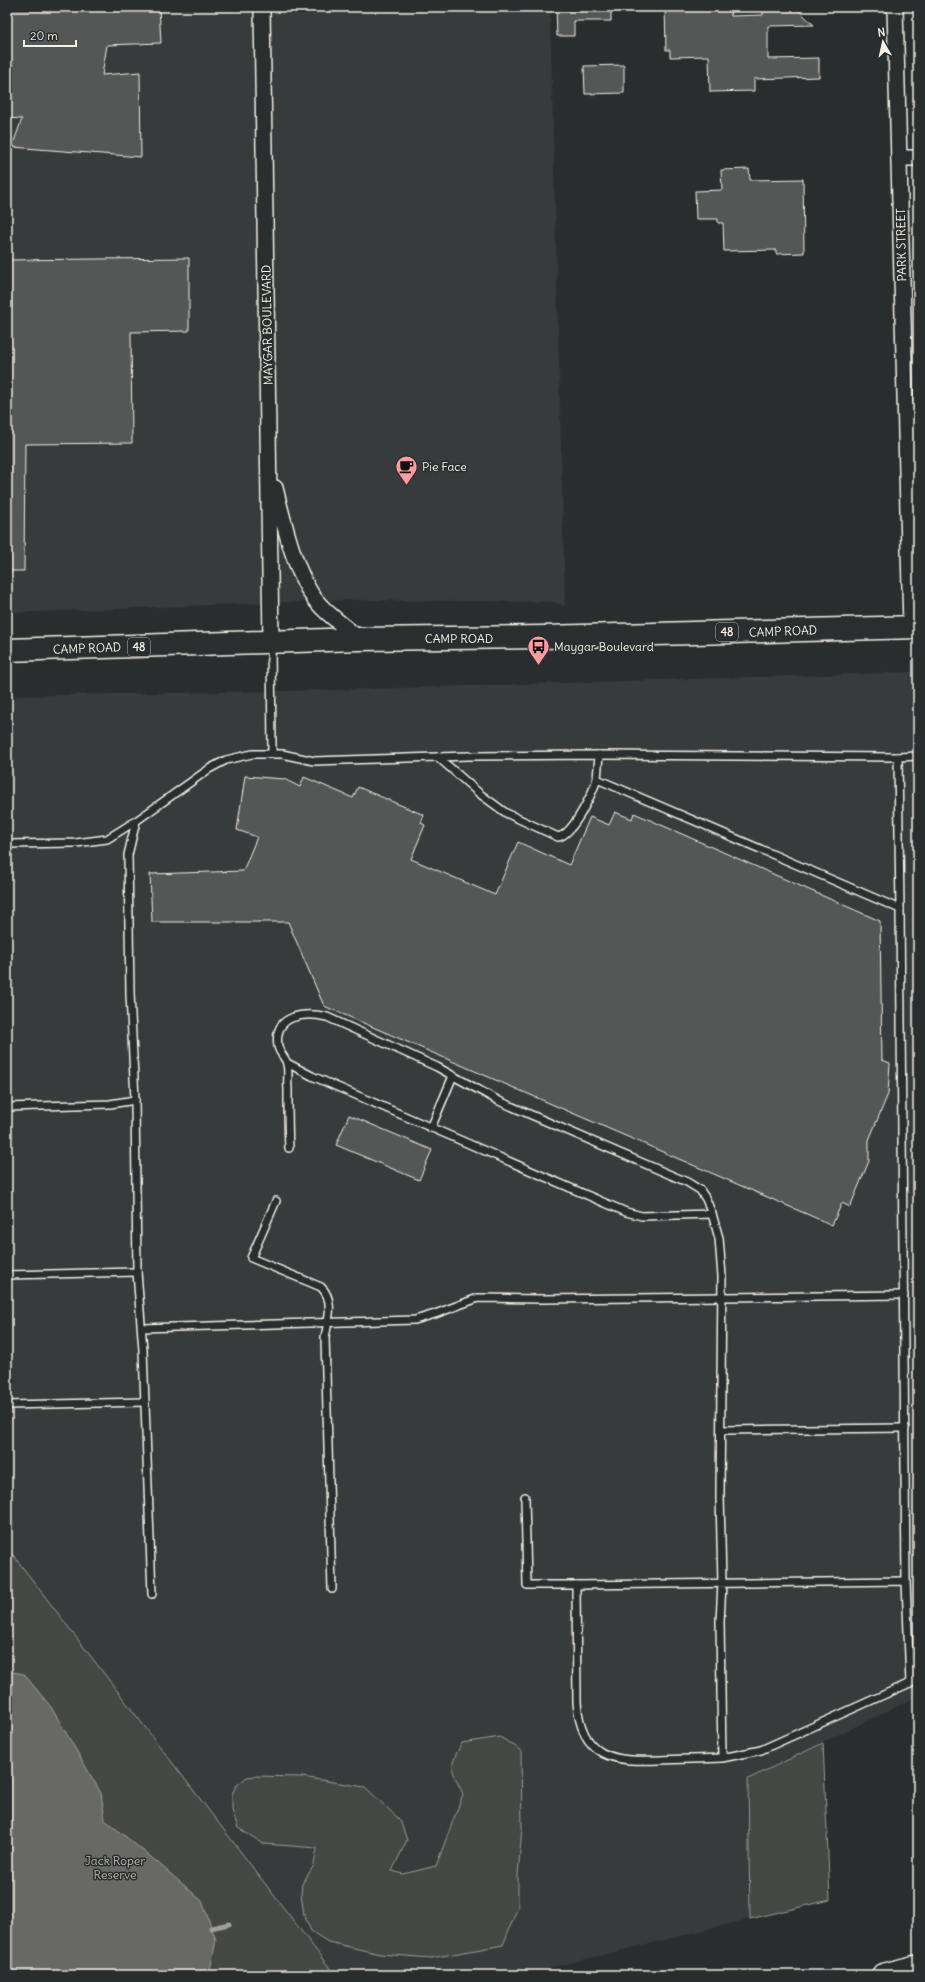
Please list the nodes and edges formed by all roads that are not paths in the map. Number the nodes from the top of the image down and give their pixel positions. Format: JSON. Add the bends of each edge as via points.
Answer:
{"nodes":[{"id":1,"x":262,"y":7,"type":"edge"},
{"id":2,"x":895,"y":7,"type":"edge"},
{"id":3,"x":899,"y":158,"type":"junction"},
{"id":4,"x":918,"y":158,"type":"edge"},
{"id":5,"x":269,"y":466,"type":"junction"},
{"id":6,"x":915,"y":627,"type":"edge"},
{"id":7,"x":359,"y":639,"type":"junction"},
{"id":8,"x":271,"y":643,"type":"junction"},
{"id":9,"x":7,"y":650,"type":"edge"},
{"id":10,"x":272,"y":752,"type":"junction"},
{"id":11,"x":599,"y":755,"type":"junction"},
{"id":12,"x":918,"y":756,"type":"edge"},
{"id":13,"x":438,"y":757,"type":"junction"},
{"id":14,"x":898,"y":757,"type":"junction"},
{"id":15,"x":597,"y":779,"type":"junction"},
{"id":16,"x":136,"y":821,"type":"junction"},
{"id":17,"x":7,"y":844,"type":"edge"},
{"id":18,"x":900,"y":910,"type":"junction"},
{"id":19,"x":287,"y":1063,"type":"junction"},
{"id":20,"x":453,"y":1076,"type":"junction"},
{"id":21,"x":135,"y":1100,"type":"junction"},
{"id":22,"x":7,"y":1107,"type":"edge"},
{"id":23,"x":431,"y":1128,"type":"junction"},
{"id":24,"x":289,"y":1148,"type":"dead end"},
{"id":25,"x":276,"y":1201,"type":"dead end"},
{"id":26,"x":712,"y":1214,"type":"junction"},
{"id":27,"x":137,"y":1272,"type":"junction"},
{"id":28,"x":7,"y":1275,"type":"edge"},
{"id":29,"x":904,"y":1295,"type":"junction"},
{"id":30,"x":722,"y":1297,"type":"junction"},
{"id":31,"x":328,"y":1322,"type":"junction"},
{"id":32,"x":142,"y":1328,"type":"junction"},
{"id":33,"x":145,"y":1402,"type":"junction"},
{"id":34,"x":7,"y":1405,"type":"edge"},
{"id":35,"x":905,"y":1428,"type":"junction"},
{"id":36,"x":720,"y":1430,"type":"junction"},
{"id":37,"x":526,"y":1497,"type":"dead end"},
{"id":38,"x":906,"y":1581,"type":"junction"},
{"id":39,"x":722,"y":1584,"type":"junction"},
{"id":40,"x":576,"y":1585,"type":"junction"},
{"id":41,"x":332,"y":1589,"type":"dead end"},
{"id":42,"x":152,"y":1594,"type":"dead end"},
{"id":43,"x":918,"y":1679,"type":"edge"},
{"id":44,"x":910,"y":1683,"type":"junction"},
{"id":45,"x":722,"y":1758,"type":"junction"},
{"id":46,"x":918,"y":1966,"type":"edge"},
{"id":47,"x":883,"y":1975,"type":"edge"}],
"edges":[{"from":1,"to":5,"type":"street","name":"MAYGAR BOULEVARD"},
{"from":2,"to":3,"type":"street","name":"PARK STREET"},
{"from":3,"to":4,"type":"street"},
{"from":3,"to":6,"type":"street","name":"PARK STREET"},
{"from":5,"to":7,"type":"street","via":[[287,535],[310,591],[318,603]]},
{"from":5,"to":8,"type":"street","name":"MAYGAR BOULEVARD"},
{"from":6,"to":7,"type":"main road","name":"CAMP ROAD","number":"48","via":[[543,638]]},
{"from":7,"to":8,"type":"main road","name":"CAMP ROAD","number":"48"},
{"from":8,"to":9,"type":"main road","name":"CAMP ROAD","number":"48"},
{"from":8,"to":10,"type":"lane"},
{"from":10,"to":13,"type":"lane","via":[[314,761]]},
{"from":10,"to":16,"type":"lane","via":[[226,760]]},
{"from":11,"to":13,"type":"lane"},
{"from":11,"to":14,"type":"lane"},
{"from":11,"to":15,"type":"lane"},
{"from":12,"to":14,"type":"lane"},
{"from":13,"to":15,"type":"lane","via":[[506,813],[558,837],[566,833],[583,809]]},
{"from":14,"to":18,"type":"lane"},
{"from":15,"to":18,"type":"lane"},
{"from":16,"to":17,"type":"lane","via":[[106,839],[76,843]]},
{"from":16,"to":21,"type":"lane","via":[[128,855]]},
{"from":18,"to":29,"type":"lane"},
{"from":19,"to":20,"type":"lane","via":[[278,1048],[280,1026],[298,1015],[317,1014]]},
{"from":19,"to":23,"type":"lane"},
{"from":19,"to":24,"type":"lane"},
{"from":20,"to":23,"type":"lane"},
{"from":20,"to":26,"type":"lane","via":[[499,1102],[687,1182],[700,1190]]},
{"from":21,"to":22,"type":"lane","via":[[110,1104]]},
{"from":21,"to":27,"type":"lane"},
{"from":23,"to":26,"type":"lane","via":[[626,1212],[642,1216]]},
{"from":25,"to":31,"type":"lane","via":[[251,1258],[321,1287],[329,1301]]},
{"from":26,"to":30,"type":"lane","via":[[719,1238]]},
{"from":27,"to":28,"type":"lane"},
{"from":27,"to":32,"type":"lane"},
{"from":29,"to":30,"type":"lane"},
{"from":29,"to":35,"type":"lane"},
{"from":30,"to":31,"type":"lane","via":[[478,1298],[415,1320]]},
{"from":30,"to":36,"type":"lane"},
{"from":31,"to":32,"type":"lane"},
{"from":31,"to":41,"type":"lane","via":[[325,1337]]},
{"from":32,"to":33,"type":"lane"},
{"from":33,"to":34,"type":"lane"},
{"from":33,"to":42,"type":"lane"},
{"from":35,"to":36,"type":"lane"},
{"from":35,"to":38,"type":"lane"},
{"from":36,"to":39,"type":"lane"},
{"from":37,"to":40,"type":"lane","via":[[527,1585]]},
{"from":38,"to":39,"type":"lane"},
{"from":38,"to":44,"type":"lane"},
{"from":39,"to":40,"type":"lane"},
{"from":39,"to":45,"type":"lane"},
{"from":40,"to":45,"type":"lane","via":[[578,1719],[591,1745],[603,1755],[634,1761]]},
{"from":43,"to":44,"type":"lane"},
{"from":44,"to":45,"type":"lane","via":[[761,1750]]},
{"from":46,"to":47,"type":"main road"}]}
